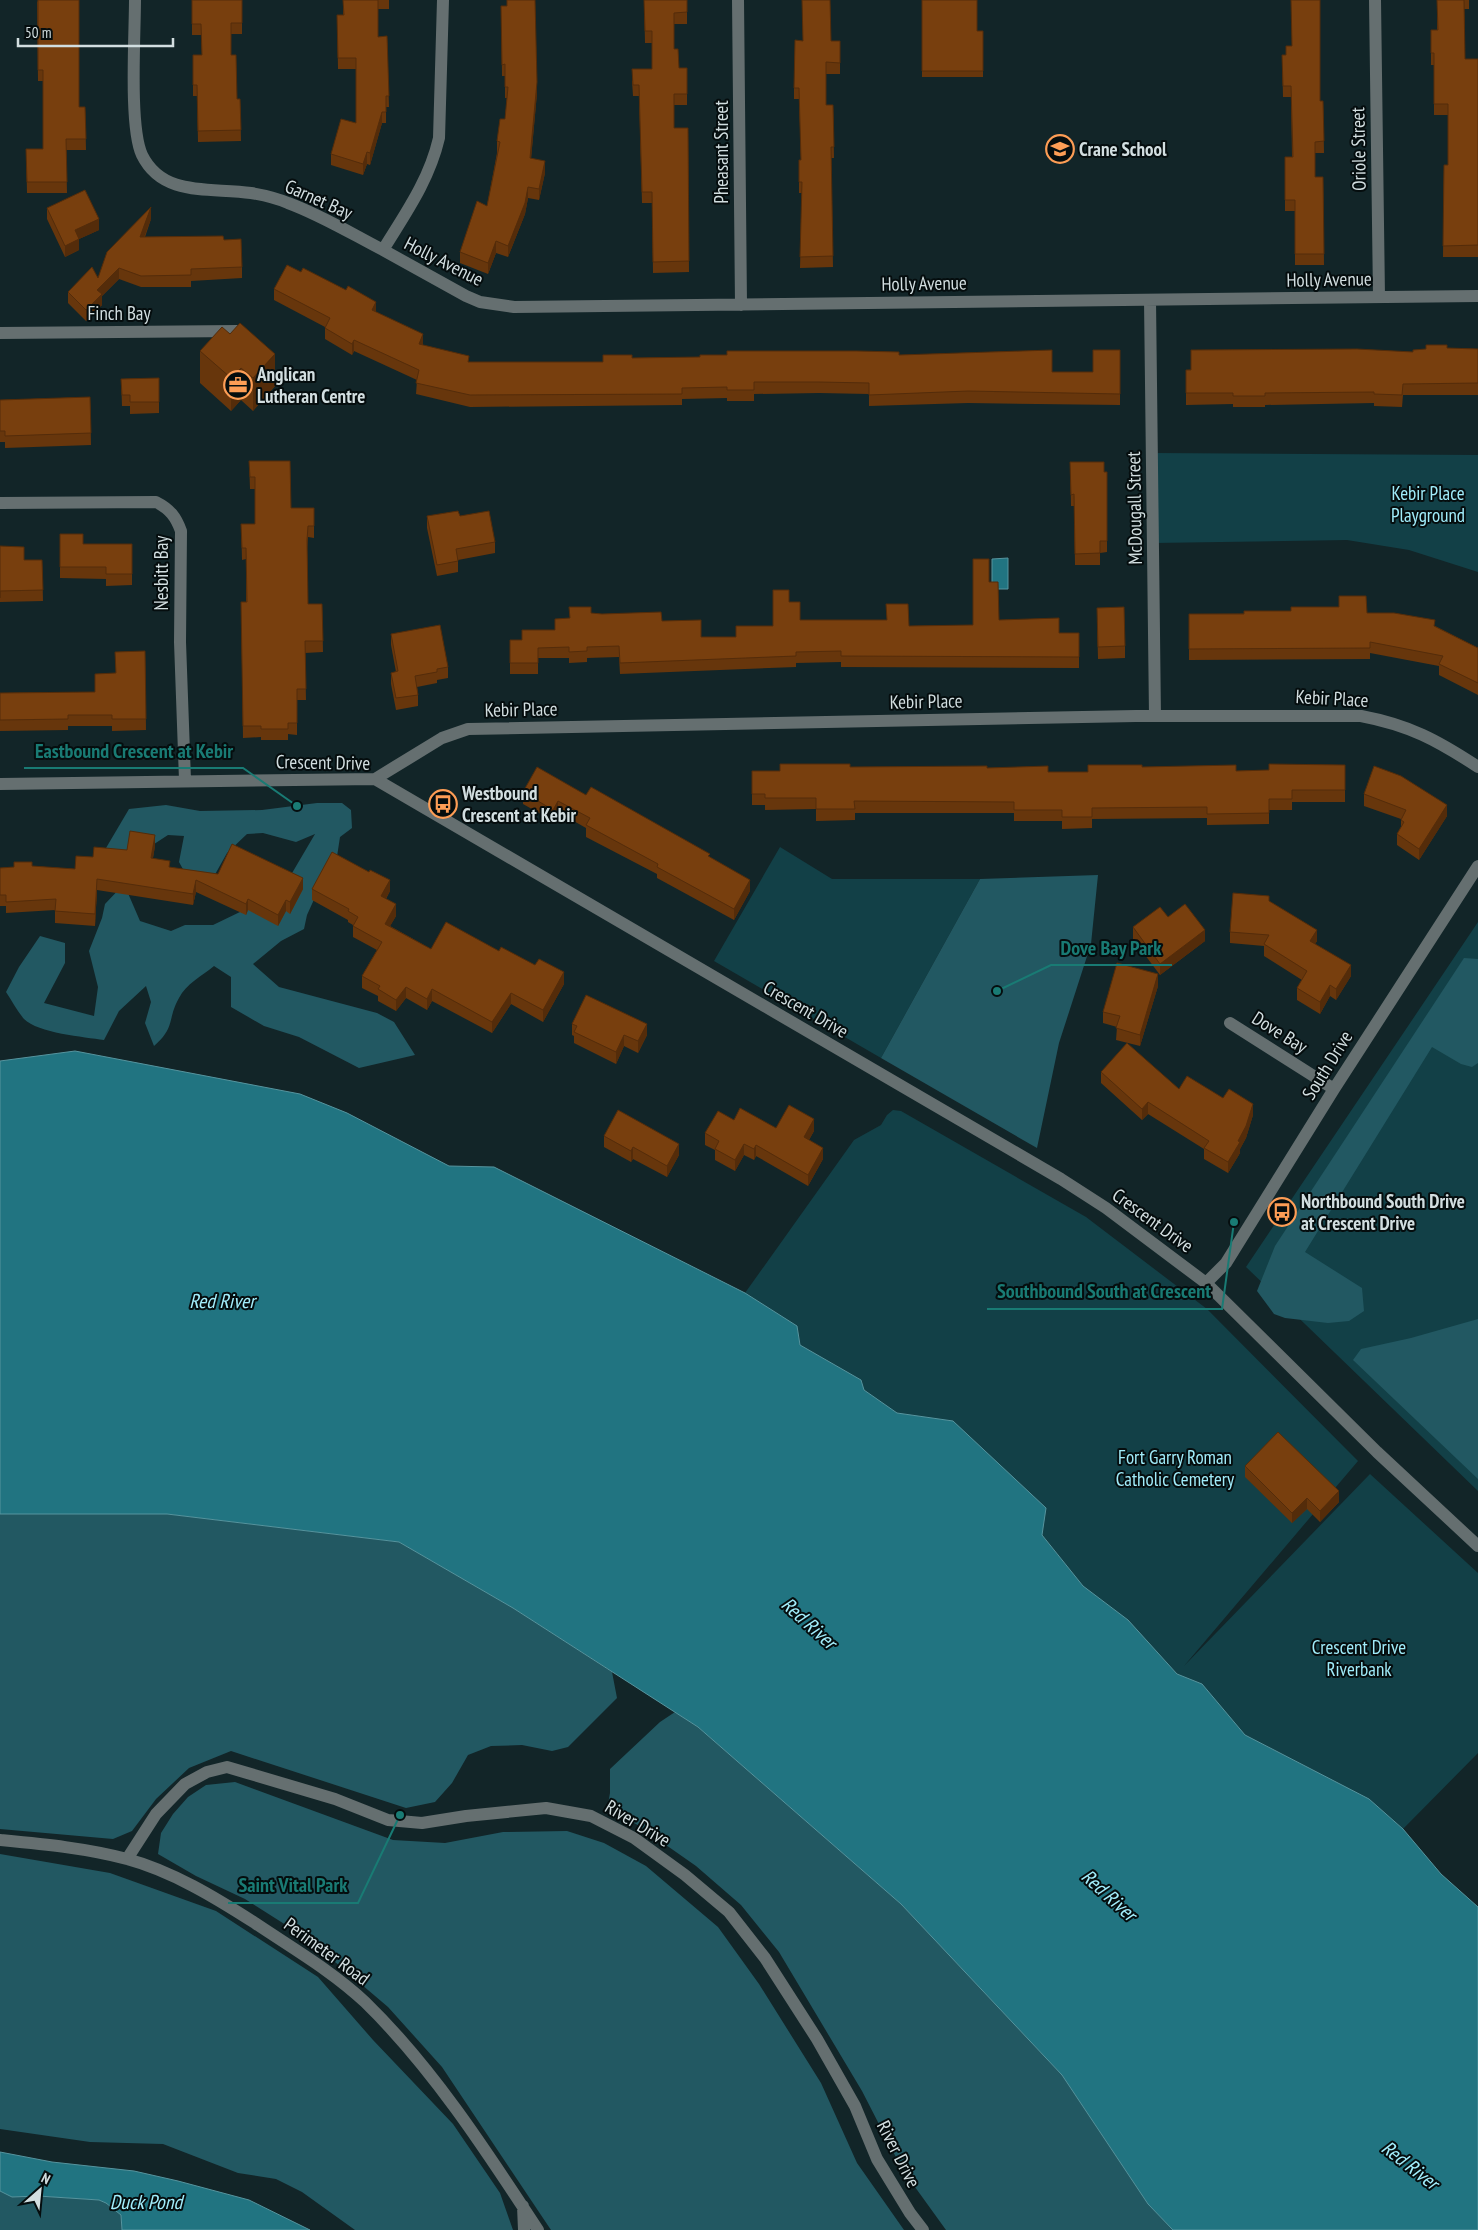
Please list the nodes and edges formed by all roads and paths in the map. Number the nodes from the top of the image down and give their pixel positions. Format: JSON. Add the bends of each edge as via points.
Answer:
{"nodes":[{"id":1,"x":135,"y":0,"type":"edge"},
{"id":2,"x":442,"y":0,"type":"edge"},
{"id":3,"x":738,"y":0,"type":"edge"},
{"id":4,"x":1375,"y":0,"type":"edge"},
{"id":5,"x":383,"y":250,"type":"junction"},
{"id":6,"x":1478,"y":296,"type":"edge"},
{"id":7,"x":1379,"y":297,"type":"junction"},
{"id":8,"x":1150,"y":300,"type":"junction"},
{"id":9,"x":741,"y":304,"type":"junction"},
{"id":10,"x":238,"y":331,"type":"edge"},
{"id":11,"x":0,"y":332,"type":"edge"},
{"id":12,"x":0,"y":503,"type":"edge"},
{"id":13,"x":1155,"y":716,"type":"junction"},
{"id":14,"x":1478,"y":767,"type":"edge"},
{"id":15,"x":376,"y":779,"type":"junction"},
{"id":16,"x":184,"y":780,"type":"junction"},
{"id":17,"x":0,"y":784,"type":"edge"},
{"id":18,"x":1478,"y":866,"type":"edge"},
{"id":19,"x":1230,"y":1023,"type":"dead end"},
{"id":20,"x":1334,"y":1089,"type":"junction"},
{"id":21,"x":1206,"y":1283,"type":"junction"},
{"id":22,"x":1478,"y":1546,"type":"edge"},
{"id":23,"x":0,"y":1840,"type":"edge"},
{"id":24,"x":128,"y":1859,"type":"junction"},
{"id":25,"x":523,"y":2206,"type":"junction"},
{"id":26,"x":524,"y":2230,"type":"edge"},
{"id":27,"x":538,"y":2230,"type":"edge"},
{"id":28,"x":923,"y":2230,"type":"edge"}],
"edges":[{"from":1,"to":5,"type":"street","name":"Garnet Bay","via":[[135,117],[142,154],[150,168],[165,181],[184,188],[251,193],[287,202]]},
{"from":2,"to":5,"type":"street","via":[[439,138],[422,187]]},
{"from":3,"to":9,"type":"street","name":"Pheasant Street"},
{"from":4,"to":7,"type":"street","name":"Oriole Street"},
{"from":5,"to":9,"type":"street","name":"Holly Avenue","via":[[466,296],[496,305]]},
{"from":6,"to":7,"type":"street","name":"Holly Avenue"},
{"from":7,"to":8,"type":"street","name":"Holly Avenue"},
{"from":8,"to":9,"type":"street","name":"Holly Avenue"},
{"from":8,"to":13,"type":"street","name":"McDougall Street"},
{"from":10,"to":11,"type":"street","name":"Finch Bay"},
{"from":12,"to":16,"type":"street","name":"Nesbitt Bay","via":[[156,502],[166,507],[178,522],[181,531]]},
{"from":13,"to":14,"type":"street","name":"Kebir Place","via":[[1361,716],[1392,722],[1439,741]]},
{"from":13,"to":15,"type":"street","name":"Kebir Place","via":[[468,729],[442,738]]},
{"from":15,"to":16,"type":"street","name":"Crescent Drive"},
{"from":15,"to":21,"type":"street","name":"Crescent Drive","via":[[1061,1179],[1106,1208]]},
{"from":16,"to":17,"type":"street","name":"Crescent Drive"},
{"from":18,"to":20,"type":"street","name":"South Drive"},
{"from":19,"to":20,"type":"street","name":"Dove Bay"},
{"from":20,"to":21,"type":"street","name":"South Drive","via":[[1226,1263]]},
{"from":21,"to":22,"type":"street","name":"Crescent Drive","via":[[1377,1452]]},
{"from":23,"to":24,"type":"street","name":"Perimeter Road"},
{"from":24,"to":25,"type":"street","name":"Perimeter Road","via":[[184,1882],[237,1911],[326,1969],[365,2002],[457,2111]]},
{"from":24,"to":28,"type":"street","name":"River Drive","via":[[156,1814],[185,1784],[207,1772],[227,1767],[335,1799],[388,1820],[422,1823],[546,1808],[591,1816],[634,1838],[729,1912],[765,1958],[817,2039],[855,2106],[877,2159]]},
{"from":25,"to":26,"type":"street"},
{"from":25,"to":27,"type":"street","name":"Perimeter Road"}]}
